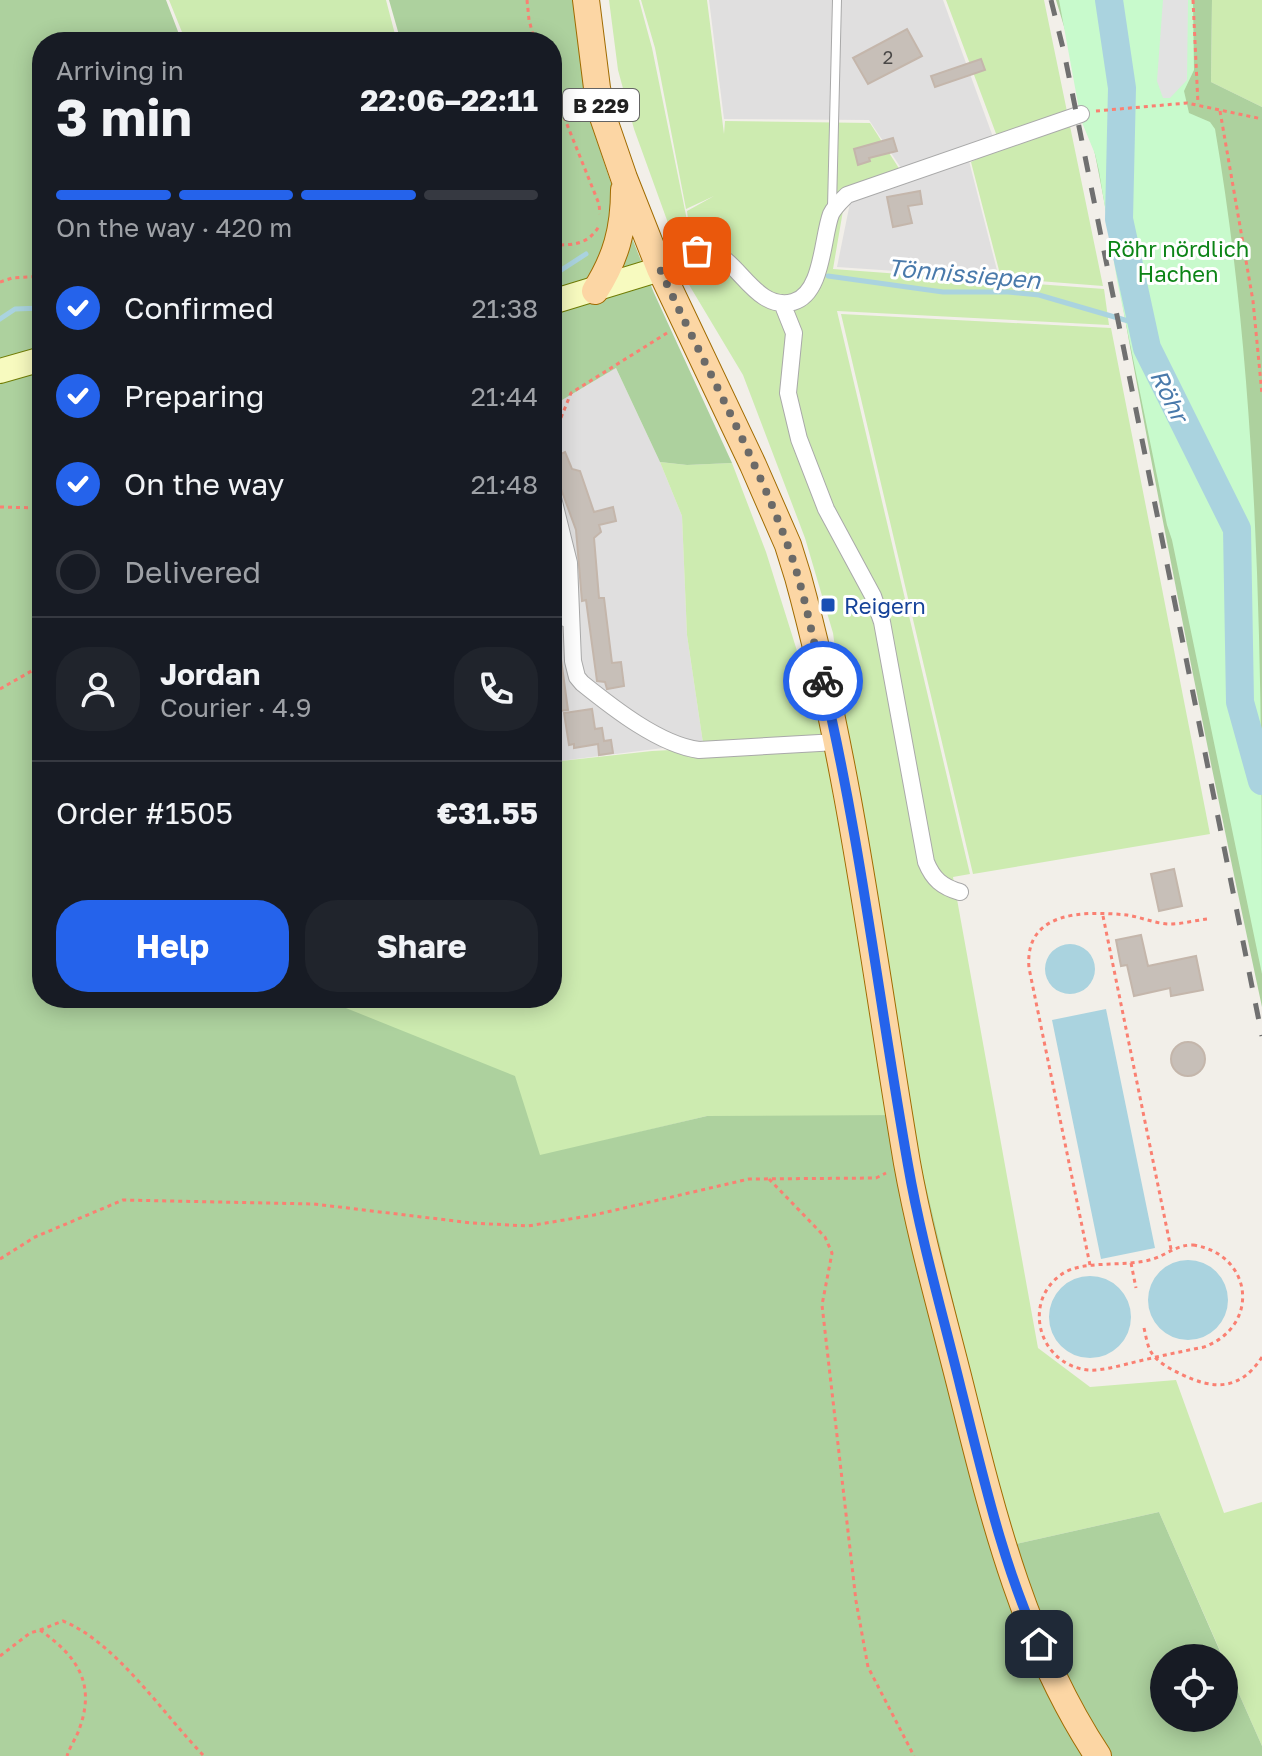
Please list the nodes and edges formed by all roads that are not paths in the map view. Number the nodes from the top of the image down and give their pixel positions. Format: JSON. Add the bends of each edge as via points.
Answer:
{"nodes":[{"id":1,"x":586,"y":0,"type":"edge"},
{"id":2,"x":837,"y":0,"type":"edge"},
{"id":3,"x":1085,"y":113,"type":"road end"},
{"id":4,"x":624,"y":178,"type":"junction"},
{"id":5,"x":832,"y":212,"type":"junction"},
{"id":6,"x":660,"y":269,"type":"junction"},
{"id":7,"x":595,"y":291,"type":"junction"},
{"id":8,"x":562,"y":299,"type":"edge"},
{"id":9,"x":782,"y":303,"type":"junction"},
{"id":10,"x":32,"y":362,"type":"edge"},
{"id":11,"x":0,"y":371,"type":"edge"},
{"id":12,"x":562,"y":535,"type":"edge"},
{"id":13,"x":562,"y":608,"type":"edge"},
{"id":14,"x":571,"y":634,"type":"junction"},
{"id":15,"x":837,"y":742,"type":"junction"},
{"id":16,"x":960,"y":892,"type":"dead end"},
{"id":17,"x":1098,"y":1756,"type":"edge"}],
"edges":[{"from":1,"to":4,"type":"main road","number":"B 229","via":[[603,117]]},
{"from":2,"to":5,"type":"lane"},
{"from":3,"to":5,"type":"street","via":[[852,193]]},
{"from":4,"to":6,"type":"main road","number":"B 229"},
{"from":4,"to":7,"type":"main road","via":[[624,219],[616,253]]},
{"from":5,"to":9,"type":"street","via":[[810,288],[794,302]]},
{"from":6,"to":7,"type":"main road"},
{"from":6,"to":9,"type":"street","via":[[708,251],[725,259],[759,294]]},
{"from":6,"to":15,"type":"main road","number":"B 229","via":[[788,545]]},
{"from":7,"to":8,"type":"main road"},
{"from":9,"to":16,"type":"street","via":[[794,333],[788,393],[792,414],[817,487],[882,622],[926,862],[936,880]]},
{"from":10,"to":11,"type":"main road"},
{"from":12,"to":14,"type":"street","via":[[569,563]]},
{"from":13,"to":14,"type":"street"},
{"from":14,"to":15,"type":"street","via":[[582,683],[683,748]]},
{"from":15,"to":17,"type":"main road","number":"B 229","via":[[907,1163],[930,1266],[1009,1569],[1055,1677]]}]}
